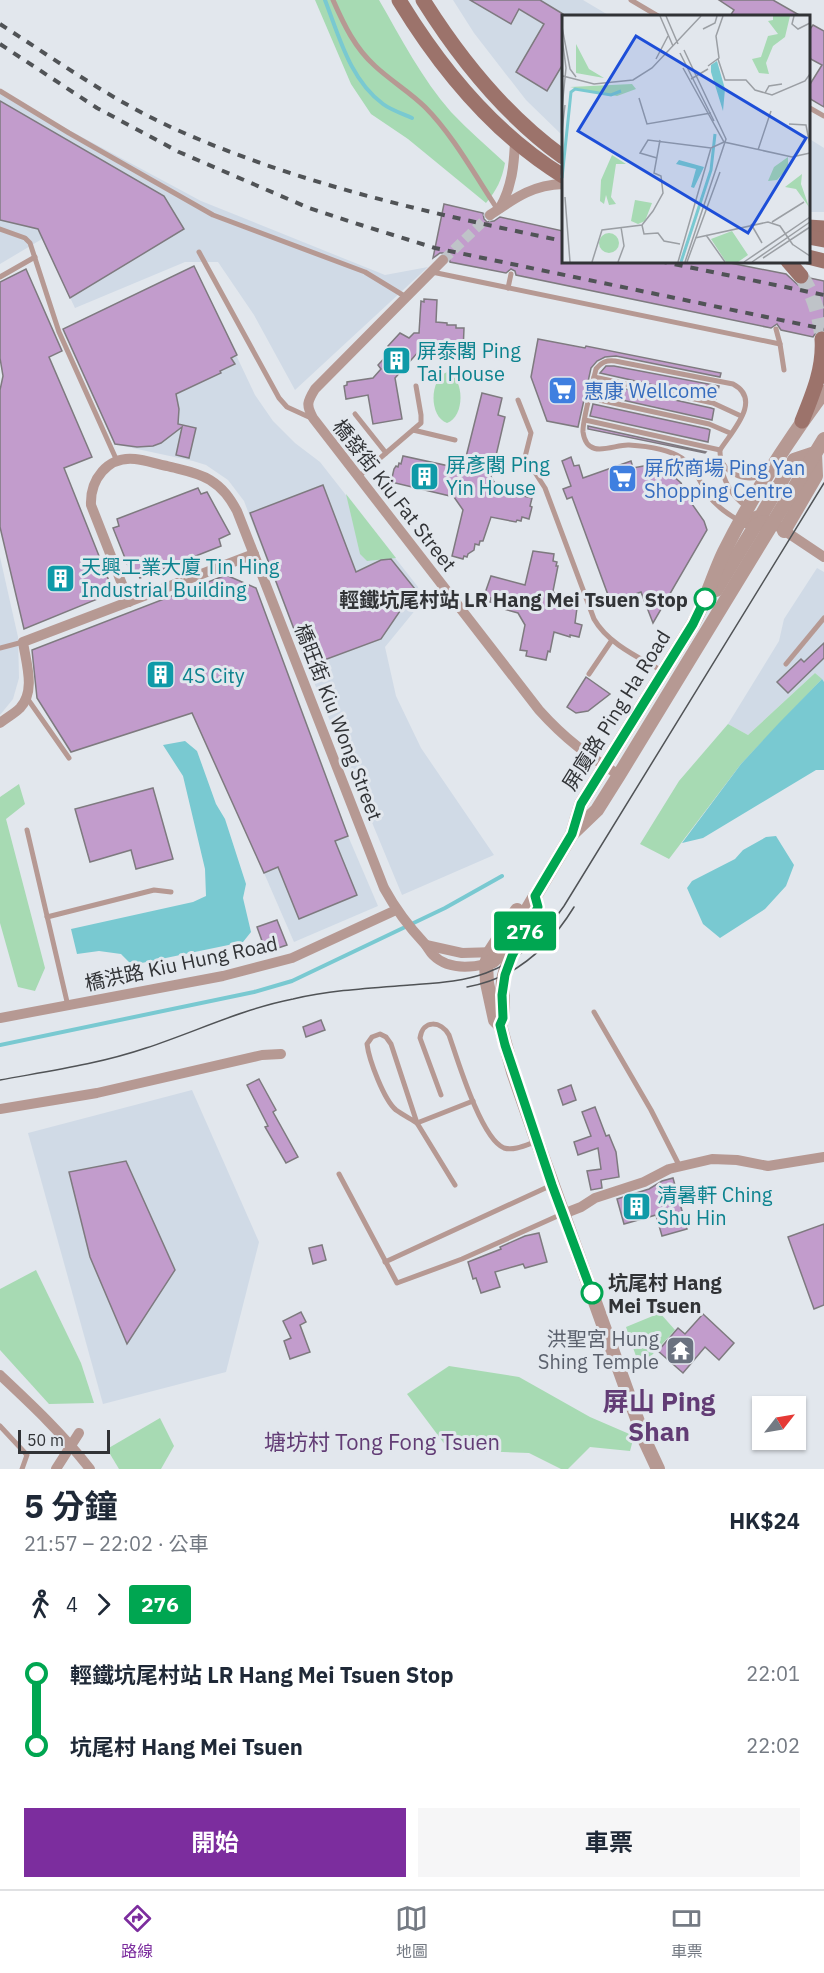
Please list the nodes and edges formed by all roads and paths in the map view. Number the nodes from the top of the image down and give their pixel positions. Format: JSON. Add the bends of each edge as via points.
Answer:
{"nodes":[{"id":1,"x":333,"y":0,"type":"edge"},
{"id":2,"x":399,"y":0,"type":"edge"},
{"id":3,"x":423,"y":0,"type":"edge"},
{"id":4,"x":631,"y":0,"type":"edge"},
{"id":5,"x":656,"y":15,"type":"edge"},
{"id":6,"x":0,"y":91,"type":"edge"},
{"id":7,"x":809,"y":108,"type":"edge"},
{"id":8,"x":824,"y":116,"type":"edge"},
{"id":9,"x":515,"y":141,"type":"junction"},
{"id":10,"x":562,"y":156,"type":"edge"},
{"id":11,"x":562,"y":175,"type":"edge"},
{"id":12,"x":562,"y":184,"type":"edge"},
{"id":13,"x":496,"y":211,"type":"junction"},
{"id":14,"x":809,"y":227,"type":"edge"},
{"id":15,"x":824,"y":228,"type":"edge"},
{"id":16,"x":0,"y":229,"type":"edge"},
{"id":17,"x":809,"y":237,"type":"edge"},
{"id":18,"x":824,"y":240,"type":"edge"},
{"id":19,"x":199,"y":252,"type":"dead end"},
{"id":20,"x":35,"y":257,"type":"junction"},
{"id":21,"x":809,"y":257,"type":"edge"},
{"id":22,"x":443,"y":260,"type":"tunnel mouth"},
{"id":23,"x":824,"y":261,"type":"edge"},
{"id":24,"x":789,"y":262,"type":"edge"},
{"id":25,"x":431,"y":272,"type":"junction"},
{"id":26,"x":511,"y":274,"type":"dead end"},
{"id":27,"x":801,"y":276,"type":"tunnel mouth"},
{"id":28,"x":0,"y":278,"type":"edge"},
{"id":29,"x":508,"y":288,"type":"junction"},
{"id":30,"x":407,"y":298,"type":"junction"},
{"id":31,"x":776,"y":329,"type":"dead end"},
{"id":32,"x":822,"y":339,"type":"dead end"},
{"id":33,"x":780,"y":344,"type":"junction"},
{"id":34,"x":784,"y":370,"type":"dead end"},
{"id":35,"x":594,"y":377,"type":"junction"},
{"id":36,"x":416,"y":386,"type":"dead end"},
{"id":37,"x":824,"y":392,"type":"edge"},
{"id":38,"x":590,"y":398,"type":"junction"},
{"id":39,"x":519,"y":400,"type":"dead end"},
{"id":40,"x":355,"y":414,"type":"dead end"},
{"id":41,"x":741,"y":416,"type":"junction"},
{"id":42,"x":313,"y":418,"type":"junction"},
{"id":43,"x":585,"y":420,"type":"junction"},
{"id":44,"x":802,"y":421,"type":"junction"},
{"id":45,"x":413,"y":430,"type":"junction"},
{"id":46,"x":730,"y":433,"type":"junction"},
{"id":47,"x":824,"y":439,"type":"edge"},
{"id":48,"x":455,"y":440,"type":"dead end"},
{"id":49,"x":720,"y":450,"type":"junction"},
{"id":50,"x":386,"y":453,"type":"junction"},
{"id":51,"x":814,"y":453,"type":"junction"},
{"id":52,"x":720,"y":458,"type":"junction"},
{"id":53,"x":117,"y":461,"type":"junction"},
{"id":54,"x":770,"y":472,"type":"junction"},
{"id":55,"x":358,"y":477,"type":"junction"},
{"id":56,"x":748,"y":508,"type":"junction"},
{"id":57,"x":752,"y":521,"type":"junction"},
{"id":58,"x":776,"y":527,"type":"junction"},
{"id":59,"x":254,"y":554,"type":"junction"},
{"id":60,"x":824,"y":557,"type":"edge"},
{"id":61,"x":129,"y":602,"type":"junction"},
{"id":62,"x":824,"y":618,"type":"edge"},
{"id":63,"x":612,"y":640,"type":"junction"},
{"id":64,"x":23,"y":642,"type":"junction"},
{"id":65,"x":0,"y":648,"type":"edge"},
{"id":66,"x":786,"y":663,"type":"dead end"},
{"id":67,"x":664,"y":672,"type":"junction"},
{"id":68,"x":589,"y":674,"type":"dead end"},
{"id":69,"x":27,"y":698,"type":"junction"},
{"id":70,"x":0,"y":723,"type":"edge"},
{"id":71,"x":69,"y":758,"type":"dead end"},
{"id":72,"x":605,"y":766,"type":"junction"},
{"id":73,"x":619,"y":775,"type":"junction"},
{"id":74,"x":27,"y":830,"type":"dead end"},
{"id":75,"x":572,"y":834,"type":"junction"},
{"id":76,"x":171,"y":892,"type":"dead end"},
{"id":77,"x":535,"y":896,"type":"junction"},
{"id":78,"x":398,"y":913,"type":"junction"},
{"id":79,"x":47,"y":917,"type":"junction"},
{"id":80,"x":498,"y":956,"type":"junction"},
{"id":81,"x":68,"y":1006,"type":"junction"},
{"id":82,"x":594,"y":1012,"type":"dead end"},
{"id":83,"x":0,"y":1018,"type":"edge"},
{"id":84,"x":500,"y":1025,"type":"junction"},
{"id":85,"x":281,"y":1054,"type":"dead end"},
{"id":86,"x":441,"y":1095,"type":"dead end"},
{"id":87,"x":473,"y":1101,"type":"junction"},
{"id":88,"x":0,"y":1109,"type":"edge"},
{"id":89,"x":417,"y":1123,"type":"junction"},
{"id":90,"x":537,"y":1141,"type":"junction"},
{"id":91,"x":824,"y":1157,"type":"edge"},
{"id":92,"x":680,"y":1167,"type":"junction"},
{"id":93,"x":339,"y":1174,"type":"dead end"},
{"id":94,"x":455,"y":1185,"type":"dead end"},
{"id":95,"x":552,"y":1185,"type":"junction"},
{"id":96,"x":563,"y":1214,"type":"junction"},
{"id":97,"x":385,"y":1262,"type":"junction"},
{"id":98,"x":0,"y":1375,"type":"edge"},
{"id":99,"x":0,"y":1426,"type":"edge"},
{"id":100,"x":79,"y":1432,"type":"dead end"},
{"id":101,"x":71,"y":1444,"type":"junction"},
{"id":102,"x":22,"y":1469,"type":"edge"},
{"id":103,"x":56,"y":1469,"type":"edge"},
{"id":104,"x":90,"y":1469,"type":"edge"},
{"id":105,"x":658,"y":1469,"type":"edge"}],
"edges":[{"from":1,"to":13,"type":"lane","via":[[355,43],[374,66],[440,124]]},
{"from":2,"to":9,"type":"main road","via":[[455,82]]},
{"from":3,"to":10,"type":"main road","via":[[498,99],[527,129]]},
{"from":4,"to":5,"type":"lane"},
{"from":6,"to":30,"type":"lane","via":[[213,215],[365,272]]},
{"from":7,"to":8,"type":"lane"},
{"from":9,"to":11,"type":"main road"},
{"from":9,"to":13,"type":"street","via":[[512,182]]},
{"from":12,"to":13,"type":"street","via":[[538,187]]},
{"from":14,"to":15,"type":"main road"},
{"from":16,"to":20,"type":"lane","via":[[25,238]]},
{"from":17,"to":18,"type":"main road"},
{"from":19,"to":42,"type":"lane","via":[[279,398],[287,407]]},
{"from":20,"to":28,"type":"lane"},
{"from":20,"to":53,"type":"lane","via":[[59,332]]},
{"from":21,"to":23,"type":"main road"},
{"from":22,"to":25,"type":"street"},
{"from":24,"to":27,"type":"main road"},
{"from":25,"to":29,"type":"lane"},
{"from":25,"to":30,"type":"street"},
{"from":26,"to":29,"type":"lane"},
{"from":29,"to":33,"type":"lane"},
{"from":30,"to":42,"type":"street","via":[[315,389],[308,400]]},
{"from":31,"to":33,"type":"lane"},
{"from":32,"to":44,"type":"main road","via":[[820,376]]},
{"from":33,"to":34,"type":"lane"},
{"from":35,"to":38,"type":"lane"},
{"from":35,"to":41,"type":"lane","via":[[713,403]]},
{"from":35,"to":41,"type":"lane","via":[[596,369],[608,360],[733,384],[745,394],[746,410]]},
{"from":36,"to":45,"type":"lane","via":[[421,423]]},
{"from":37,"to":44,"type":"street","name":"屏廈路 Ping Ha Road"},
{"from":38,"to":43,"type":"lane"},
{"from":38,"to":46,"type":"lane","via":[[711,425]]},
{"from":39,"to":63,"type":"lane","via":[[531,433],[525,457],[545,488],[594,619]]},
{"from":40,"to":50,"type":"lane"},
{"from":41,"to":46,"type":"lane"},
{"from":42,"to":55,"type":"street","name":"橋發街 Kiu Fat Street"},
{"from":43,"to":49,"type":"lane"},
{"from":43,"to":57,"type":"lane","via":[[584,436],[597,449],[627,445],[680,456],[726,514]]},
{"from":44,"to":54,"type":"street","name":"屏廈路 Ping Ha Road"},
{"from":45,"to":48,"type":"lane"},
{"from":45,"to":50,"type":"lane"},
{"from":46,"to":49,"type":"lane"},
{"from":47,"to":51,"type":"street","name":"屏廈路 Ping Ha Road"},
{"from":49,"to":52,"type":"lane"},
{"from":50,"to":55,"type":"lane"},
{"from":51,"to":57,"type":"street","via":[[794,460]]},
{"from":51,"to":58,"type":"street","name":"屏廈路 Ping Ha Road"},
{"from":52,"to":54,"type":"lane","via":[[740,477],[757,478]]},
{"from":52,"to":56,"type":"lane","via":[[727,484]]},
{"from":53,"to":59,"type":"street","name":"橋旺街 Kiu Wong Street","via":[[135,459],[208,479],[230,498]]},
{"from":53,"to":61,"type":"street","via":[[96,478],[91,505]]},
{"from":54,"to":56,"type":"street","name":"屏廈路 Ping Ha Road"},
{"from":55,"to":72,"type":"street","name":"橋發街 Kiu Fat Street","via":[[560,734]]},
{"from":56,"to":57,"type":"street","name":"屏廈路 Ping Ha Road"},
{"from":57,"to":58,"type":"street"},
{"from":57,"to":67,"type":"street","name":"屏廈路 Ping Ha Road","via":[[723,554],[701,609]]},
{"from":58,"to":60,"type":"street"},
{"from":58,"to":73,"type":"street","name":"屏廈路 Ping Ha Road"},
{"from":59,"to":61,"type":"street"},
{"from":59,"to":78,"type":"street","name":"橋旺街 Kiu Wong Street","via":[[384,888]]},
{"from":61,"to":64,"type":"street"},
{"from":62,"to":66,"type":"lane"},
{"from":63,"to":67,"type":"lane"},
{"from":63,"to":68,"type":"lane"},
{"from":64,"to":65,"type":"lane"},
{"from":64,"to":69,"type":"street"},
{"from":67,"to":72,"type":"street","name":"屏廈路 Ping Ha Road"},
{"from":69,"to":70,"type":"street"},
{"from":69,"to":71,"type":"lane"},
{"from":72,"to":73,"type":"street","name":"橋發街 Kiu Fat Street"},
{"from":72,"to":75,"type":"street","name":"屏廈路 Ping Ha Road","via":[[581,804]]},
{"from":73,"to":75,"type":"street","name":"屏廈路 Ping Ha Road","via":[[597,810]]},
{"from":74,"to":79,"type":"lane"},
{"from":75,"to":77,"type":"street","name":"屏廈路 Ping Ha Road"},
{"from":76,"to":79,"type":"lane","via":[[154,890]]},
{"from":77,"to":80,"type":"street","name":"屏廈路 Ping Ha Road","via":[[523,899]]},
{"from":77,"to":80,"type":"street","name":"屏廈路 Ping Ha Road","via":[[538,907]]},
{"from":78,"to":80,"type":"street","name":"橋旺街 Kiu Wong Street","via":[[432,954],[446,963],[469,967]]},
{"from":78,"to":81,"type":"street","name":"橋洪路 Kiu Hung Road","via":[[292,958],[223,976]]},
{"from":79,"to":81,"type":"lane"},
{"from":80,"to":84,"type":"street","name":"屏廈路 Ping Ha Road","via":[[503,980]]},
{"from":80,"to":84,"type":"street","name":"屏廈路 Ping Ha Road","via":[[487,982],[495,1020]]},
{"from":81,"to":83,"type":"street","name":"橋洪路 Kiu Hung Road"},
{"from":82,"to":92,"type":"lane"},
{"from":84,"to":90,"type":"street","name":"屏廈路 Ping Ha Road"},
{"from":85,"to":88,"type":"street"},
{"from":86,"to":87,"type":"lane","via":[[420,1038],[427,1024],[436,1023],[449,1035]]},
{"from":87,"to":89,"type":"lane"},
{"from":87,"to":90,"type":"lane","via":[[484,1127],[499,1146],[514,1149]]},
{"from":89,"to":89,"type":"lane","via":[[391,1044],[380,1034],[372,1037],[368,1053],[388,1101]]},
{"from":89,"to":94,"type":"lane"},
{"from":90,"to":95,"type":"street","name":"屏廈路 Ping Ha Road"},
{"from":91,"to":92,"type":"street","via":[[768,1166],[712,1159]]},
{"from":92,"to":96,"type":"street"},
{"from":93,"to":97,"type":"lane"},
{"from":95,"to":96,"type":"street","name":"屏廈路 Ping Ha Road"},
{"from":95,"to":97,"type":"lane"},
{"from":96,"to":97,"type":"lane","via":[[397,1283]]},
{"from":96,"to":105,"type":"street","name":"屏廈路 Ping Ha Road"},
{"from":98,"to":101,"type":"street"},
{"from":99,"to":102,"type":"lane","via":[[27,1455]]},
{"from":100,"to":101,"type":"street"},
{"from":101,"to":103,"type":"street"},
{"from":101,"to":104,"type":"street"}]}
